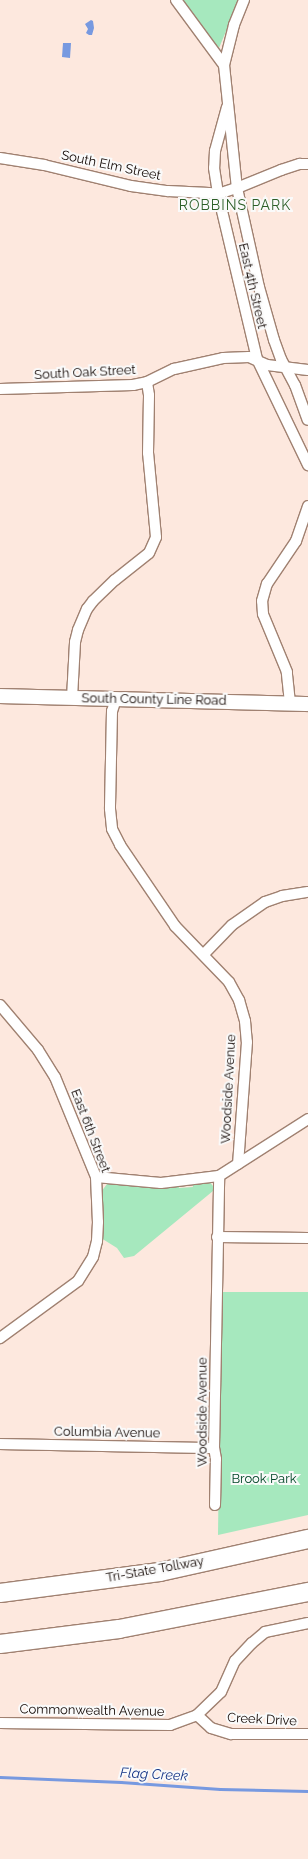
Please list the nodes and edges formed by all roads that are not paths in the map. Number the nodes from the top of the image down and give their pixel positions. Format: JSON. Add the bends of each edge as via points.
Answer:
{"nodes":[{"id":1,"x":176,"y":0,"type":"edge"},
{"id":2,"x":244,"y":0,"type":"edge"},
{"id":3,"x":224,"y":65,"type":"junction"},
{"id":4,"x":228,"y":104,"type":"junction"},
{"id":5,"x":0,"y":158,"type":"edge"},
{"id":6,"x":308,"y":164,"type":"edge"},
{"id":7,"x":237,"y":188,"type":"junction"},
{"id":8,"x":218,"y":194,"type":"junction"},
{"id":9,"x":257,"y":359,"type":"junction"},
{"id":10,"x":287,"y":368,"type":"junction"},
{"id":11,"x":308,"y":370,"type":"edge"},
{"id":12,"x":147,"y":382,"type":"junction"},
{"id":13,"x":0,"y":389,"type":"edge"},
{"id":14,"x":308,"y":420,"type":"edge"},
{"id":15,"x":308,"y":465,"type":"edge"},
{"id":16,"x":308,"y":506,"type":"edge"},
{"id":17,"x":0,"y":696,"type":"edge"},
{"id":18,"x":72,"y":698,"type":"junction"},
{"id":19,"x":116,"y":699,"type":"junction"},
{"id":20,"x":290,"y":703,"type":"junction"},
{"id":21,"x":308,"y":704,"type":"edge"},
{"id":22,"x":308,"y":892,"type":"edge"},
{"id":23,"x":204,"y":954,"type":"junction"},
{"id":24,"x":0,"y":1005,"type":"edge"},
{"id":25,"x":308,"y":1119,"type":"edge"},
{"id":26,"x":238,"y":1164,"type":"junction"},
{"id":27,"x":219,"y":1176,"type":"junction"},
{"id":28,"x":96,"y":1177,"type":"junction"},
{"id":29,"x":217,"y":1237,"type":"junction"},
{"id":30,"x":308,"y":1238,"type":"edge"},
{"id":31,"x":0,"y":1338,"type":"edge"},
{"id":32,"x":0,"y":1444,"type":"edge"},
{"id":33,"x":214,"y":1448,"type":"junction"},
{"id":34,"x":215,"y":1505,"type":"dead end"},
{"id":35,"x":308,"y":1539,"type":"edge"},
{"id":36,"x":308,"y":1592,"type":"edge"},
{"id":37,"x":0,"y":1593,"type":"edge"},
{"id":38,"x":308,"y":1623,"type":"edge"},
{"id":39,"x":0,"y":1644,"type":"edge"},
{"id":40,"x":197,"y":1715,"type":"junction"},
{"id":41,"x":0,"y":1723,"type":"edge"},
{"id":42,"x":308,"y":1734,"type":"edge"}],
"edges":[{"from":1,"to":3,"type":"street","name":"East 4th Street"},
{"from":2,"to":3,"type":"street","name":"East 4th Street","via":[[234,25]]},
{"from":3,"to":4,"type":"street","name":"East 4th Street"},
{"from":4,"to":7,"type":"street","name":"East 4th Street"},
{"from":4,"to":8,"type":"street","name":"East 4th Street","via":[[215,151],[214,168]]},
{"from":5,"to":8,"type":"street","name":"South Elm Street","via":[[44,165],[131,186]]},
{"from":6,"to":7,"type":"street","name":"South Elm Street","via":[[281,170]]},
{"from":7,"to":8,"type":"street","name":"South Elm Street"},
{"from":7,"to":10,"type":"street","name":"East 4th Street","via":[[259,287],[274,340]]},
{"from":8,"to":9,"type":"street","name":"East 4th Street"},
{"from":9,"to":10,"type":"street","name":"South Oak Street","via":[[267,365]]},
{"from":9,"to":12,"type":"street","name":"South Oak Street","via":[[240,357],[197,362],[174,368]]},
{"from":9,"to":15,"type":"street","name":"East 4th Street"},
{"from":10,"to":11,"type":"street","name":"South Oak Street"},
{"from":10,"to":14,"type":"street","name":"East 4th Street"},
{"from":12,"to":13,"type":"street","name":"South Oak Street","via":[[133,385]]},
{"from":12,"to":18,"type":"street","via":[[150,395],[148,452],[156,536],[149,552],[115,580],[87,609],[75,642]]},
{"from":16,"to":20,"type":"street","via":[[296,541],[267,584],[262,601],[263,614],[287,672]]},
{"from":17,"to":18,"type":"main road","name":"South County Line Road"},
{"from":18,"to":19,"type":"main road","name":"South County Line Road"},
{"from":19,"to":20,"type":"main road","name":"South County Line Road"},
{"from":19,"to":23,"type":"street","name":"Woodside Avenue","via":[[112,711],[112,829],[120,845],[175,926]]},
{"from":20,"to":21,"type":"main road","name":"South County Line Road"},
{"from":22,"to":23,"type":"street","via":[[265,902],[232,925]]},
{"from":23,"to":26,"type":"street","name":"Woodside Avenue","via":[[229,982],[239,1000],[245,1021],[246,1057]]},
{"from":24,"to":28,"type":"street","name":"East 6th Street","via":[[38,1050],[55,1077]]},
{"from":25,"to":26,"type":"street"},
{"from":26,"to":27,"type":"street"},
{"from":27,"to":28,"type":"street","via":[[160,1183]]},
{"from":27,"to":29,"type":"street","name":"Woodside Avenue"},
{"from":28,"to":31,"type":"street","name":"East 6th Street","via":[[97,1241],[93,1257],[78,1281]]},
{"from":29,"to":30,"type":"street"},
{"from":29,"to":33,"type":"street","name":"Woodside Avenue"},
{"from":32,"to":33,"type":"street","name":"Columbia Avenue"},
{"from":33,"to":34,"type":"street","name":"Woodside Avenue"},
{"from":35,"to":37,"type":"highway","name":"Tri-State Tollway","via":[[160,1572]]},
{"from":36,"to":39,"type":"highway","via":[[126,1628]]},
{"from":38,"to":40,"type":"street","name":"Commonwealth Avenue","via":[[265,1632],[252,1642],[235,1661],[221,1692]]},
{"from":40,"to":41,"type":"street","name":"Commonwealth Avenue","via":[[170,1725]]},
{"from":40,"to":42,"type":"street","name":"Creek Drive","via":[[211,1728],[231,1734]]}]}
